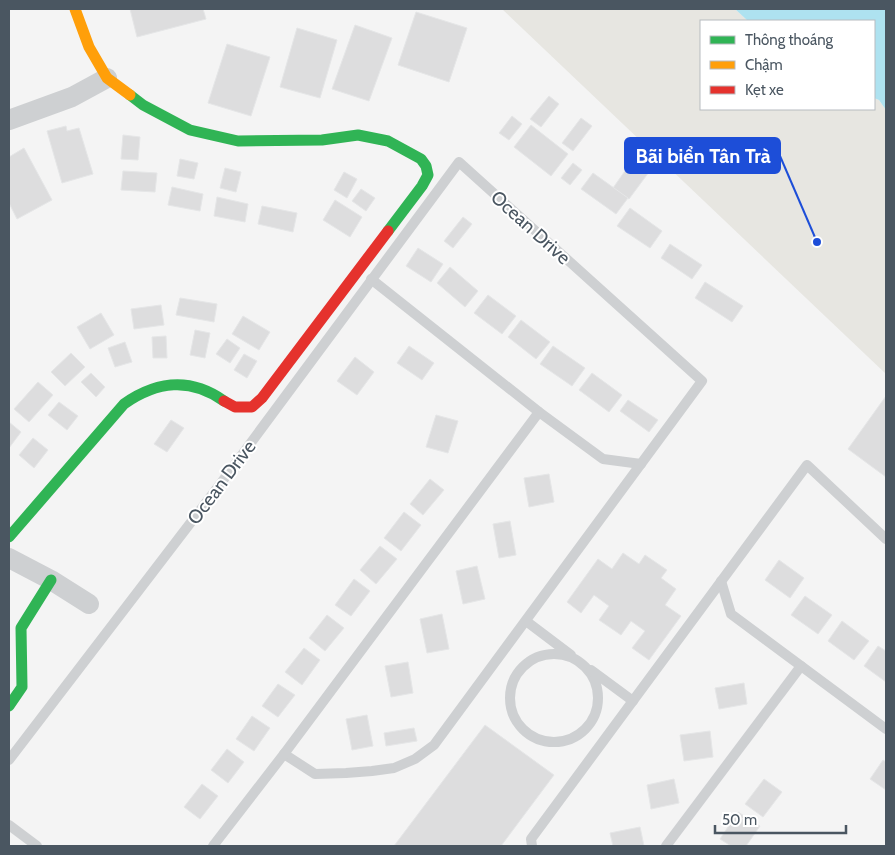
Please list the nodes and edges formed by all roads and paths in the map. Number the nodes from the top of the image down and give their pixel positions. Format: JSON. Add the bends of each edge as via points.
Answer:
{"nodes":[{"id":1,"x":76,"y":9,"type":"edge"},
{"id":2,"x":107,"y":78,"type":"junction"},
{"id":3,"x":9,"y":120,"type":"edge"},
{"id":4,"x":371,"y":279,"type":"junction"},
{"id":5,"x":539,"y":412,"type":"junction"},
{"id":6,"x":641,"y":464,"type":"junction"},
{"id":7,"x":9,"y":537,"type":"edge"},
{"id":8,"x":886,"y":538,"type":"edge"},
{"id":9,"x":9,"y":558,"type":"edge"},
{"id":10,"x":52,"y":580,"type":"junction"},
{"id":11,"x":721,"y":581,"type":"junction"},
{"id":12,"x":89,"y":604,"type":"dead end"},
{"id":13,"x":526,"y":621,"type":"junction"},
{"id":14,"x":579,"y":661,"type":"junction"},
{"id":15,"x":801,"y":666,"type":"junction"},
{"id":16,"x":633,"y":701,"type":"junction"},
{"id":17,"x":9,"y":706,"type":"edge"},
{"id":18,"x":886,"y":729,"type":"edge"},
{"id":19,"x":284,"y":754,"type":"junction"},
{"id":20,"x":9,"y":760,"type":"edge"},
{"id":21,"x":9,"y":824,"type":"edge"},
{"id":22,"x":37,"y":846,"type":"edge"},
{"id":23,"x":213,"y":846,"type":"edge"},
{"id":24,"x":532,"y":846,"type":"edge"},
{"id":25,"x":666,"y":846,"type":"edge"}],
"edges":[{"from":1,"to":2,"type":"street","via":[[89,47]]},
{"from":2,"to":3,"type":"street","via":[[72,97]]},
{"from":2,"to":7,"type":"street","name":"Ocean Drive","via":[[143,105],[190,130],[238,141],[322,140],[358,135],[388,141],[421,159],[428,175],[262,398],[252,407],[229,406],[214,394],[187,384],[147,390],[124,404]]},
{"from":4,"to":5,"type":"lane"},
{"from":4,"to":6,"type":"lane","name":"Ocean Drive","via":[[459,162],[702,380]]},
{"from":4,"to":20,"type":"lane","name":"Ocean Drive"},
{"from":5,"to":6,"type":"lane","via":[[603,458]]},
{"from":5,"to":19,"type":"lane"},
{"from":6,"to":13,"type":"lane","name":"Ocean Drive"},
{"from":8,"to":11,"type":"lane","via":[[807,465]]},
{"from":9,"to":10,"type":"street"},
{"from":10,"to":12,"type":"street"},
{"from":10,"to":17,"type":"street","via":[[21,628],[22,687]]},
{"from":11,"to":15,"type":"lane","via":[[731,614]]},
{"from":11,"to":16,"type":"lane"},
{"from":13,"to":14,"type":"lane"},
{"from":13,"to":19,"type":"lane","name":"Ocean Drive","via":[[434,745],[415,759],[394,768],[372,772],[315,774]]},
{"from":14,"to":14,"type":"lane","via":[[566,655],[536,657],[514,677],[510,706],[515,720],[525,732],[544,741],[566,741],[590,725],[597,712],[597,684]]},
{"from":14,"to":16,"type":"lane"},
{"from":15,"to":18,"type":"lane"},
{"from":15,"to":25,"type":"lane"},
{"from":16,"to":24,"type":"lane","via":[[531,838]]},
{"from":19,"to":23,"type":"lane"},
{"from":21,"to":22,"type":"lane"}]}
